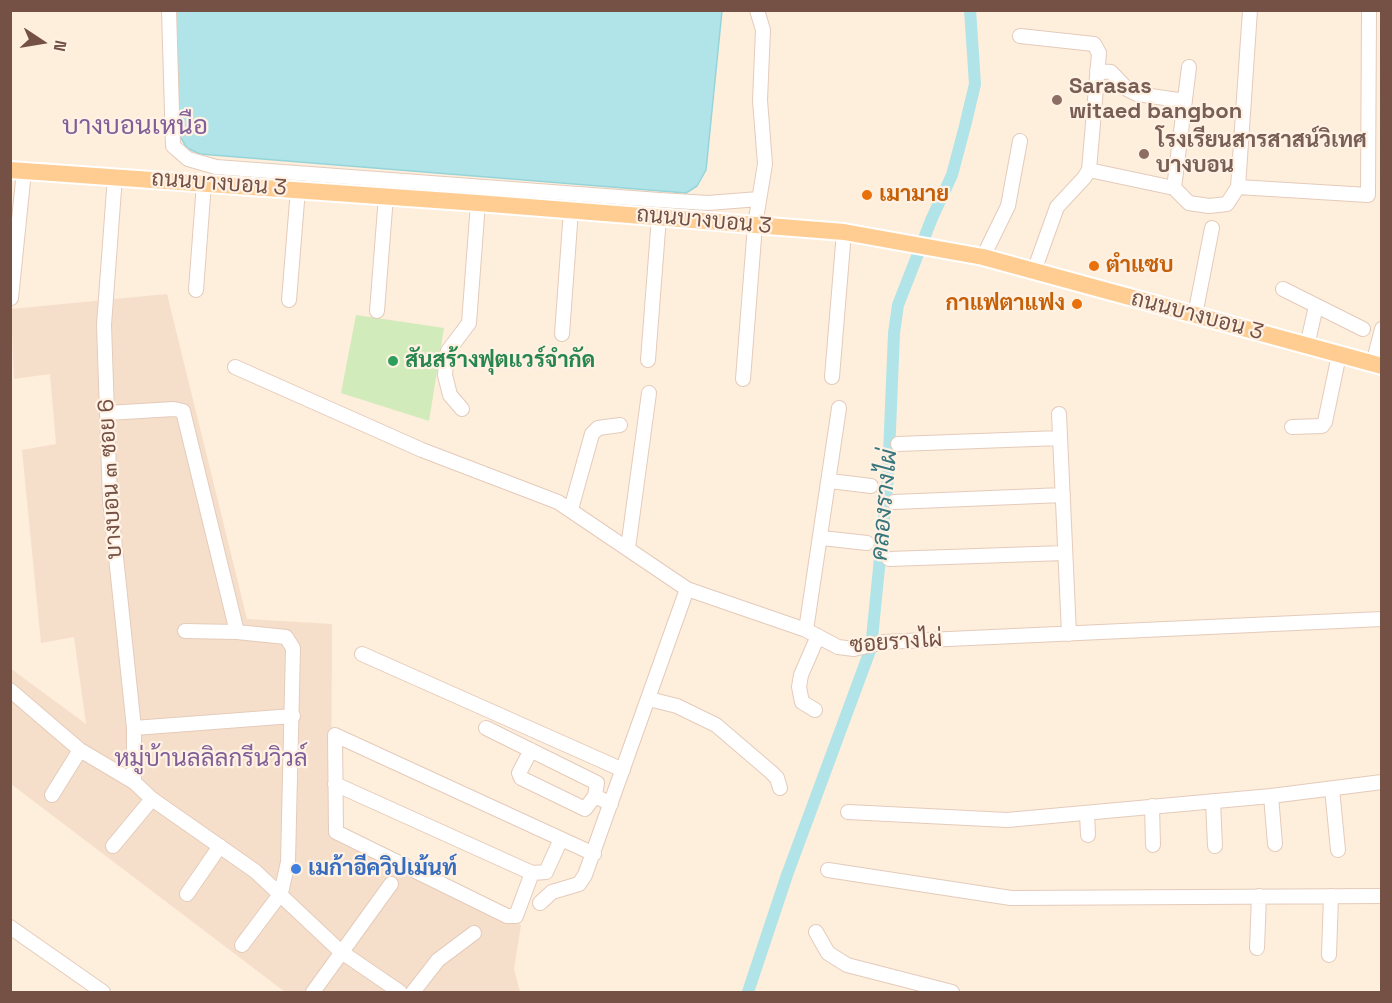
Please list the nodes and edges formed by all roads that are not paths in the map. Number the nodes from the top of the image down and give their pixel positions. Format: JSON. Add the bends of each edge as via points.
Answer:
{"nodes":[{"id":1,"x":169,"y":10,"type":"edge"},
{"id":2,"x":758,"y":10,"type":"edge"},
{"id":3,"x":1250,"y":10,"type":"edge"},
{"id":4,"x":1369,"y":10,"type":"edge"},
{"id":5,"x":1020,"y":36,"type":"dead end"},
{"id":6,"x":1189,"y":67,"type":"dead end"},
{"id":7,"x":1097,"y":71,"type":"junction"},
{"id":8,"x":1185,"y":101,"type":"junction"},
{"id":9,"x":1020,"y":141,"type":"dead end"},
{"id":10,"x":17,"y":170,"type":"edge"},
{"id":11,"x":1089,"y":170,"type":"junction"},
{"id":12,"x":115,"y":177,"type":"junction"},
{"id":13,"x":204,"y":183,"type":"junction"},
{"id":14,"x":1174,"y":188,"type":"junction"},
{"id":15,"x":1238,"y":188,"type":"junction"},
{"id":16,"x":298,"y":189,"type":"junction"},
{"id":17,"x":1375,"y":195,"type":"edge"},
{"id":18,"x":386,"y":196,"type":"junction"},
{"id":19,"x":759,"y":199,"type":"junction"},
{"id":20,"x":478,"y":203,"type":"junction"},
{"id":21,"x":571,"y":210,"type":"junction"},
{"id":22,"x":659,"y":217,"type":"junction"},
{"id":23,"x":755,"y":225,"type":"junction"},
{"id":24,"x":1212,"y":228,"type":"dead end"},
{"id":25,"x":844,"y":232,"type":"junction"},
{"id":26,"x":983,"y":257,"type":"junction"},
{"id":27,"x":1034,"y":271,"type":"junction"},
{"id":28,"x":1283,"y":289,"type":"dead end"},
{"id":29,"x":196,"y":290,"type":"dead end"},
{"id":30,"x":11,"y":298,"type":"edge"},
{"id":31,"x":289,"y":300,"type":"dead end"},
{"id":32,"x":1316,"y":306,"type":"junction"},
{"id":33,"x":376,"y":311,"type":"dead end"},
{"id":34,"x":1195,"y":315,"type":"junction"},
{"id":35,"x":1363,"y":329,"type":"dead end"},
{"id":36,"x":1382,"y":329,"type":"edge"},
{"id":37,"x":562,"y":334,"type":"dead end"},
{"id":38,"x":1307,"y":346,"type":"junction"},
{"id":39,"x":1339,"y":355,"type":"junction"},
{"id":40,"x":648,"y":360,"type":"dead end"},
{"id":41,"x":1377,"y":365,"type":"edge"},
{"id":42,"x":235,"y":367,"type":"dead end"},
{"id":43,"x":832,"y":377,"type":"dead end"},
{"id":44,"x":743,"y":379,"type":"dead end"},
{"id":45,"x":649,"y":393,"type":"dead end"},
{"id":46,"x":839,"y":408,"type":"dead end"},
{"id":47,"x":462,"y":409,"type":"dead end"},
{"id":48,"x":107,"y":413,"type":"junction"},
{"id":49,"x":1059,"y":414,"type":"dead end"},
{"id":50,"x":620,"y":425,"type":"dead end"},
{"id":51,"x":1292,"y":427,"type":"dead end"},
{"id":52,"x":1060,"y":438,"type":"junction"},
{"id":53,"x":898,"y":444,"type":"dead end"},
{"id":54,"x":830,"y":481,"type":"junction"},
{"id":55,"x":871,"y":486,"type":"dead end"},
{"id":56,"x":1063,"y":495,"type":"junction"},
{"id":57,"x":894,"y":502,"type":"dead end"},
{"id":58,"x":571,"y":509,"type":"junction"},
{"id":59,"x":822,"y":538,"type":"junction"},
{"id":60,"x":867,"y":543,"type":"dead end"},
{"id":61,"x":628,"y":548,"type":"junction"},
{"id":62,"x":1065,"y":553,"type":"junction"},
{"id":63,"x":889,"y":559,"type":"dead end"},
{"id":64,"x":687,"y":589,"type":"junction"},
{"id":65,"x":1382,"y":619,"type":"edge"},
{"id":66,"x":185,"y":631,"type":"dead end"},
{"id":67,"x":237,"y":632,"type":"junction"},
{"id":68,"x":812,"y":633,"type":"junction"},
{"id":69,"x":1069,"y":634,"type":"junction"},
{"id":70,"x":362,"y":654,"type":"dead end"},
{"id":71,"x":11,"y":692,"type":"edge"},
{"id":72,"x":649,"y":699,"type":"junction"},
{"id":73,"x":815,"y":710,"type":"dead end"},
{"id":74,"x":293,"y":716,"type":"junction"},
{"id":75,"x":134,"y":728,"type":"junction"},
{"id":76,"x":486,"y":728,"type":"dead end"},
{"id":77,"x":80,"y":750,"type":"junction"},
{"id":78,"x":531,"y":750,"type":"junction"},
{"id":79,"x":623,"y":770,"type":"junction"},
{"id":80,"x":134,"y":782,"type":"junction"},
{"id":81,"x":1382,"y":782,"type":"edge"},
{"id":82,"x":335,"y":784,"type":"junction"},
{"id":83,"x":780,"y":788,"type":"dead end"},
{"id":84,"x":1332,"y":789,"type":"junction"},
{"id":85,"x":52,"y":795,"type":"dead end"},
{"id":86,"x":595,"y":796,"type":"junction"},
{"id":87,"x":1271,"y":796,"type":"junction"},
{"id":88,"x":152,"y":799,"type":"junction"},
{"id":89,"x":1213,"y":801,"type":"junction"},
{"id":90,"x":611,"y":804,"type":"junction"},
{"id":91,"x":1152,"y":806,"type":"junction"},
{"id":92,"x":848,"y":812,"type":"dead end"},
{"id":93,"x":1087,"y":813,"type":"junction"},
{"id":94,"x":1088,"y":835,"type":"dead end"},
{"id":95,"x":561,"y":839,"type":"junction"},
{"id":96,"x":1275,"y":844,"type":"dead end"},
{"id":97,"x":1153,"y":845,"type":"dead end"},
{"id":98,"x":112,"y":846,"type":"dead end"},
{"id":99,"x":220,"y":846,"type":"junction"},
{"id":100,"x":1215,"y":846,"type":"dead end"},
{"id":101,"x":1338,"y":850,"type":"dead end"},
{"id":102,"x":594,"y":854,"type":"junction"},
{"id":103,"x":828,"y":870,"type":"dead end"},
{"id":104,"x":532,"y":873,"type":"junction"},
{"id":105,"x":391,"y":884,"type":"dead end"},
{"id":106,"x":281,"y":893,"type":"junction"},
{"id":107,"x":187,"y":894,"type":"dead end"},
{"id":108,"x":1259,"y":896,"type":"junction"},
{"id":109,"x":1331,"y":896,"type":"junction"},
{"id":110,"x":1382,"y":896,"type":"edge"},
{"id":111,"x":540,"y":903,"type":"dead end"},
{"id":112,"x":10,"y":927,"type":"edge"},
{"id":113,"x":474,"y":933,"type":"dead end"},
{"id":114,"x":816,"y":933,"type":"dead end"},
{"id":115,"x":242,"y":945,"type":"dead end"},
{"id":116,"x":1257,"y":948,"type":"dead end"},
{"id":117,"x":340,"y":951,"type":"junction"},
{"id":118,"x":1329,"y":955,"type":"dead end"},
{"id":119,"x":103,"y":993,"type":"edge"},
{"id":120,"x":313,"y":993,"type":"edge"},
{"id":121,"x":400,"y":993,"type":"edge"},
{"id":122,"x":412,"y":993,"type":"edge"},
{"id":123,"x":952,"y":993,"type":"edge"}],
"edges":[{"from":1,"to":19,"type":"street","via":[[173,146],[188,159],[216,166],[658,200],[708,203]]},
{"from":2,"to":19,"type":"street","via":[[763,30],[760,100],[765,164]]},
{"from":3,"to":15,"type":"street"},
{"from":4,"to":17,"type":"street"},
{"from":5,"to":7,"type":"street","via":[[1094,44],[1099,53]]},
{"from":6,"to":8,"type":"street"},
{"from":7,"to":8,"type":"street","via":[[1111,72],[1137,94]]},
{"from":7,"to":11,"type":"street"},
{"from":8,"to":14,"type":"street"},
{"from":9,"to":26,"type":"street","via":[[1008,206]]},
{"from":10,"to":12,"type":"main road","name":"ถนนบางบอน 3"},
{"from":10,"to":30,"type":"street"},
{"from":11,"to":14,"type":"street"},
{"from":11,"to":27,"type":"street","via":[[1057,207]]},
{"from":12,"to":13,"type":"main road","name":"ถนนบางบอน 3"},
{"from":12,"to":48,"type":"street","name":"บางบอน ๓ ซอย 6","via":[[104,326]]},
{"from":13,"to":16,"type":"main road","name":"ถนนบางบอน 3"},
{"from":13,"to":29,"type":"street"},
{"from":14,"to":15,"type":"street","via":[[1189,203],[1209,206],[1227,204]]},
{"from":15,"to":17,"type":"street"},
{"from":16,"to":18,"type":"main road","name":"ถนนบางบอน 3"},
{"from":16,"to":31,"type":"street"},
{"from":18,"to":20,"type":"main road","name":"ถนนบางบอน 3"},
{"from":18,"to":33,"type":"street"},
{"from":19,"to":23,"type":"street"},
{"from":20,"to":21,"type":"main road","name":"ถนนบางบอน 3"},
{"from":20,"to":47,"type":"street","via":[[469,323],[448,351],[446,360],[450,395]]},
{"from":21,"to":22,"type":"main road","name":"ถนนบางบอน 3"},
{"from":21,"to":37,"type":"street"},
{"from":22,"to":23,"type":"main road","name":"ถนนบางบอน 3"},
{"from":22,"to":40,"type":"street"},
{"from":23,"to":25,"type":"main road","name":"ถนนบางบอน 3"},
{"from":23,"to":44,"type":"street"},
{"from":24,"to":34,"type":"street"},
{"from":25,"to":26,"type":"main road","name":"ถนนบางบอน 3"},
{"from":25,"to":43,"type":"street"},
{"from":26,"to":27,"type":"main road","name":"ถนนบางบอน 3"},
{"from":27,"to":34,"type":"main road","name":"ถนนบางบอน 3"},
{"from":28,"to":32,"type":"street"},
{"from":32,"to":35,"type":"street"},
{"from":32,"to":38,"type":"street"},
{"from":34,"to":38,"type":"main road","name":"ถนนบางบอน 3"},
{"from":36,"to":41,"type":"street"},
{"from":38,"to":39,"type":"main road","name":"ถนนบางบอน 3"},
{"from":39,"to":41,"type":"main road","name":"ถนนบางบอน 3"},
{"from":39,"to":51,"type":"street","via":[[1325,422],[1322,426]]},
{"from":42,"to":58,"type":"street","name":"ซอยรางไผ่","via":[[422,450]]},
{"from":45,"to":61,"type":"street"},
{"from":46,"to":54,"type":"street"},
{"from":48,"to":67,"type":"street","via":[[183,411]]},
{"from":48,"to":75,"type":"street","name":"บางบอน ๓ ซอย 6","via":[[110,500]]},
{"from":49,"to":52,"type":"street"},
{"from":50,"to":58,"type":"street","via":[[598,428],[592,434]]},
{"from":52,"to":53,"type":"street"},
{"from":52,"to":56,"type":"street"},
{"from":54,"to":55,"type":"street"},
{"from":54,"to":59,"type":"street"},
{"from":56,"to":57,"type":"street"},
{"from":56,"to":62,"type":"street"},
{"from":58,"to":61,"type":"street","name":"ซอยรางไผ่"},
{"from":59,"to":60,"type":"street"},
{"from":59,"to":68,"type":"street"},
{"from":61,"to":64,"type":"street","name":"ซอยรางไผ่"},
{"from":62,"to":63,"type":"street"},
{"from":62,"to":69,"type":"street"},
{"from":64,"to":68,"type":"street","name":"ซอยรางไผ่"},
{"from":64,"to":72,"type":"street"},
{"from":65,"to":69,"type":"street","name":"ซอยรางไผ่"},
{"from":66,"to":67,"type":"street"},
{"from":67,"to":74,"type":"street","via":[[290,640]]},
{"from":68,"to":69,"type":"street","name":"ซอยรางไผ่","via":[[838,647],[854,649],[884,642]]},
{"from":68,"to":73,"type":"street","via":[[799,687],[802,702]]},
{"from":70,"to":79,"type":"street"},
{"from":71,"to":77,"type":"street"},
{"from":72,"to":79,"type":"street"},
{"from":72,"to":83,"type":"street","via":[[693,712],[716,725],[771,772]]},
{"from":74,"to":75,"type":"street"},
{"from":74,"to":106,"type":"street","via":[[288,862]]},
{"from":75,"to":80,"type":"street","name":"บางบอน ๓ ซอย 6"},
{"from":76,"to":78,"type":"street"},
{"from":77,"to":80,"type":"street"},
{"from":77,"to":85,"type":"street"},
{"from":78,"to":86,"type":"street","via":[[597,783]]},
{"from":78,"to":86,"type":"street","via":[[519,773],[521,778],[582,808],[589,807]]},
{"from":79,"to":90,"type":"street"},
{"from":80,"to":88,"type":"street"},
{"from":81,"to":84,"type":"street"},
{"from":82,"to":95,"type":"street","via":[[337,734]]},
{"from":82,"to":104,"type":"street"},
{"from":82,"to":104,"type":"street","via":[[336,832],[507,916],[516,915]]},
{"from":84,"to":87,"type":"street"},
{"from":84,"to":101,"type":"street"},
{"from":86,"to":90,"type":"street"},
{"from":87,"to":89,"type":"street"},
{"from":87,"to":96,"type":"street"},
{"from":88,"to":98,"type":"street"},
{"from":88,"to":99,"type":"street"},
{"from":89,"to":91,"type":"street"},
{"from":89,"to":100,"type":"street"},
{"from":90,"to":102,"type":"street"},
{"from":91,"to":93,"type":"street"},
{"from":91,"to":97,"type":"street"},
{"from":92,"to":93,"type":"street","via":[[1007,820]]},
{"from":93,"to":94,"type":"street"},
{"from":95,"to":102,"type":"street"},
{"from":95,"to":104,"type":"street","via":[[546,872]]},
{"from":99,"to":106,"type":"street"},
{"from":99,"to":107,"type":"street"},
{"from":102,"to":111,"type":"street","via":[[579,884],[552,892]]},
{"from":103,"to":108,"type":"street","via":[[1011,898]]},
{"from":105,"to":117,"type":"street"},
{"from":106,"to":115,"type":"street"},
{"from":106,"to":117,"type":"street"},
{"from":108,"to":109,"type":"street"},
{"from":108,"to":116,"type":"street"},
{"from":109,"to":110,"type":"street"},
{"from":109,"to":118,"type":"street"},
{"from":112,"to":119,"type":"street"},
{"from":113,"to":122,"type":"street","via":[[438,960]]},
{"from":114,"to":123,"type":"street","via":[[828,952],[847,964]]},
{"from":117,"to":120,"type":"street"},
{"from":117,"to":121,"type":"street"}]}
